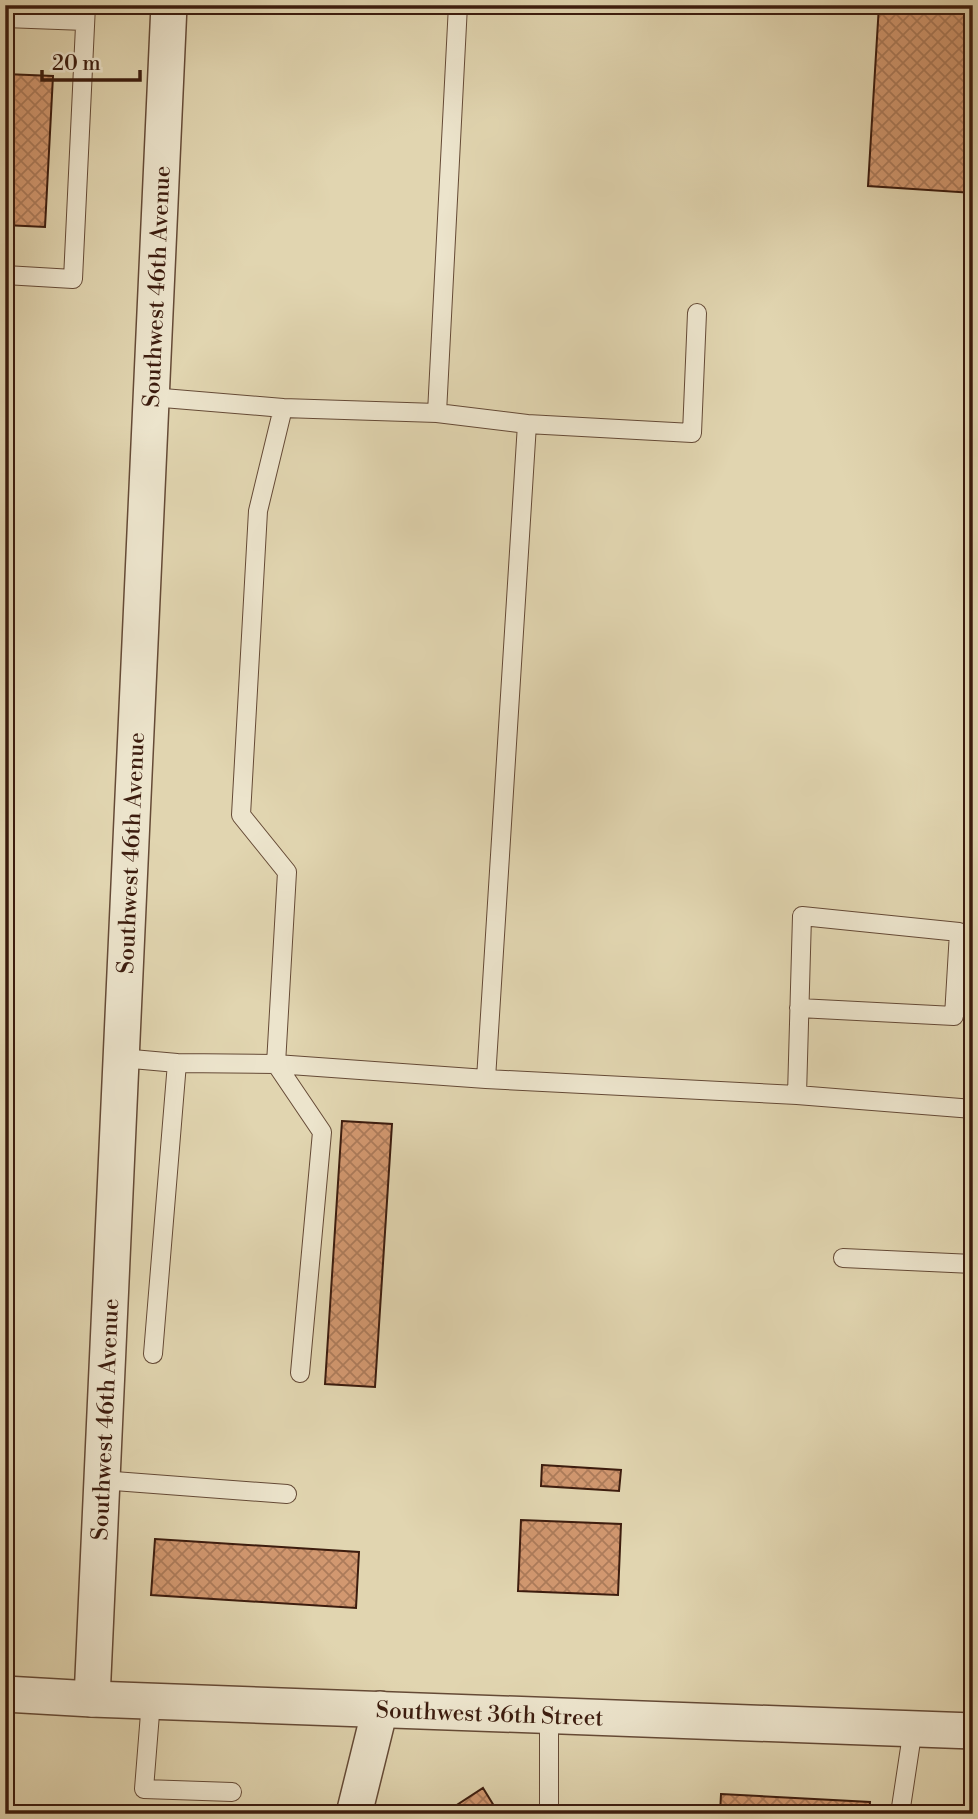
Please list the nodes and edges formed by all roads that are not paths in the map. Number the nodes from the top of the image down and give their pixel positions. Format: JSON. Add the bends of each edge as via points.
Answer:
{"nodes":[{"id":1,"x":169,"y":5,"type":"edge"},
{"id":2,"x":458,"y":5,"type":"edge"},
{"id":3,"x":86,"y":13,"type":"edge"},
{"id":4,"x":5,"y":18,"type":"edge"},
{"id":5,"x":5,"y":275,"type":"edge"},
{"id":6,"x":696,"y":313,"type":"dead end"},
{"id":7,"x":151,"y":397,"type":"junction"},
{"id":8,"x":283,"y":408,"type":"junction"},
{"id":9,"x":437,"y":413,"type":"junction"},
{"id":10,"x":527,"y":424,"type":"junction"},
{"id":11,"x":799,"y":1008,"type":"junction"},
{"id":12,"x":121,"y":1058,"type":"junction"},
{"id":13,"x":177,"y":1063,"type":"junction"},
{"id":14,"x":276,"y":1064,"type":"junction"},
{"id":15,"x":486,"y":1079,"type":"junction"},
{"id":16,"x":797,"y":1095,"type":"junction"},
{"id":17,"x":973,"y":1109,"type":"edge"},
{"id":18,"x":844,"y":1258,"type":"dead end"},
{"id":19,"x":973,"y":1264,"type":"edge"},
{"id":20,"x":153,"y":1354,"type":"dead end"},
{"id":21,"x":300,"y":1373,"type":"dead end"},
{"id":22,"x":101,"y":1480,"type":"junction"},
{"id":23,"x":287,"y":1494,"type":"dead end"},
{"id":24,"x":5,"y":1694,"type":"edge"},
{"id":25,"x":92,"y":1699,"type":"junction"},
{"id":26,"x":151,"y":1701,"type":"junction"},
{"id":27,"x":380,"y":1709,"type":"junction"},
{"id":28,"x":549,"y":1715,"type":"junction"},
{"id":29,"x":913,"y":1728,"type":"junction"},
{"id":30,"x":973,"y":1731,"type":"edge"},
{"id":31,"x":232,"y":1792,"type":"dead end"},
{"id":32,"x":354,"y":1814,"type":"edge"},
{"id":33,"x":548,"y":1814,"type":"edge"},
{"id":34,"x":900,"y":1814,"type":"edge"}],
"edges":[{"from":1,"to":7,"type":"street","name":"Southwest 46th Avenue"},
{"from":2,"to":9,"type":"lane"},
{"from":3,"to":4,"type":"lane"},
{"from":3,"to":5,"type":"lane","via":[[73,279]]},
{"from":6,"to":10,"type":"lane","via":[[692,433]]},
{"from":7,"to":8,"type":"lane"},
{"from":7,"to":12,"type":"street","name":"Southwest 46th Avenue"},
{"from":8,"to":9,"type":"lane"},
{"from":8,"to":14,"type":"lane","via":[[258,511],[241,815],[287,872]]},
{"from":9,"to":10,"type":"lane"},
{"from":10,"to":15,"type":"lane"},
{"from":11,"to":11,"type":"lane","via":[[802,916],[959,932],[954,1016]]},
{"from":11,"to":16,"type":"lane"},
{"from":12,"to":13,"type":"lane"},
{"from":12,"to":22,"type":"street","name":"Southwest 46th Avenue"},
{"from":13,"to":14,"type":"lane"},
{"from":13,"to":20,"type":"lane"},
{"from":14,"to":15,"type":"lane"},
{"from":14,"to":21,"type":"lane","via":[[322,1132]]},
{"from":15,"to":16,"type":"lane"},
{"from":16,"to":17,"type":"lane"},
{"from":18,"to":19,"type":"lane"},
{"from":22,"to":23,"type":"lane"},
{"from":22,"to":25,"type":"street","name":"Southwest 46th Avenue"},
{"from":24,"to":25,"type":"street","name":"Southwest 36th Street"},
{"from":25,"to":26,"type":"street","name":"Southwest 36th Street"},
{"from":26,"to":27,"type":"street","name":"Southwest 36th Street"},
{"from":26,"to":31,"type":"lane","via":[[144,1789]]},
{"from":27,"to":28,"type":"street","name":"Southwest 36th Street"},
{"from":27,"to":32,"type":"street"},
{"from":28,"to":29,"type":"street","name":"Southwest 36th Street"},
{"from":28,"to":33,"type":"lane"},
{"from":29,"to":30,"type":"street","name":"Southwest 36th Street"},
{"from":29,"to":34,"type":"lane"}]}
